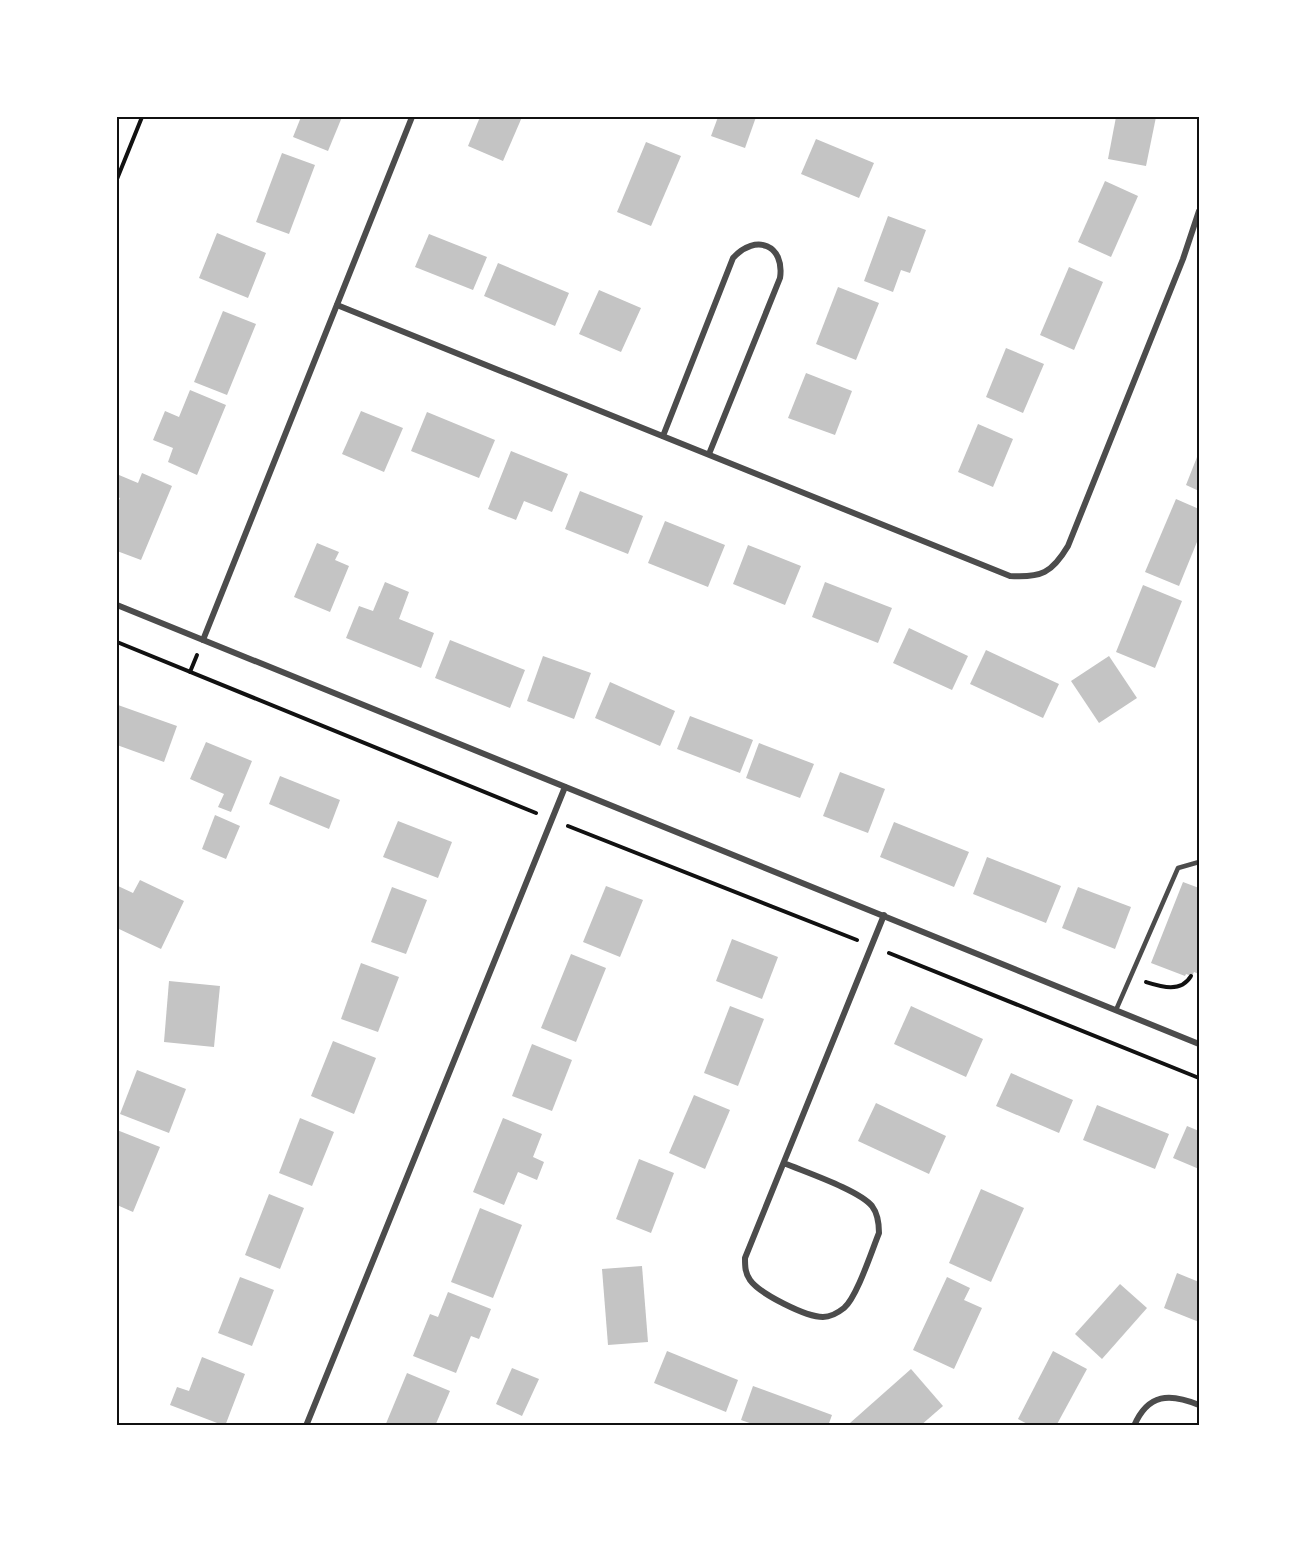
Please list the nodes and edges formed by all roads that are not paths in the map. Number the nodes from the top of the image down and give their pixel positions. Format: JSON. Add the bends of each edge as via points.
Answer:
{"nodes":[{"id":1,"x":412,"y":117,"type":"edge"},
{"id":2,"x":1199,"y":211,"type":"edge"},
{"id":3,"x":337,"y":305,"type":"junction"},
{"id":4,"x":663,"y":436,"type":"junction"},
{"id":5,"x":709,"y":454,"type":"junction"},
{"id":6,"x":117,"y":605,"type":"edge"},
{"id":7,"x":203,"y":640,"type":"junction"},
{"id":8,"x":565,"y":787,"type":"junction"},
{"id":9,"x":1199,"y":862,"type":"edge"},
{"id":10,"x":884,"y":915,"type":"junction"},
{"id":11,"x":1116,"y":1010,"type":"junction"},
{"id":12,"x":1199,"y":1044,"type":"edge"},
{"id":13,"x":784,"y":1163,"type":"junction"},
{"id":14,"x":1199,"y":1405,"type":"edge"},
{"id":15,"x":306,"y":1426,"type":"edge"},
{"id":16,"x":1134,"y":1426,"type":"edge"}],
"edges":[{"from":1,"to":3,"type":"street"},
{"from":2,"to":5,"type":"street","via":[[1068,546],[1047,573],[1029,578],[1010,576]]},
{"from":3,"to":4,"type":"street"},
{"from":3,"to":7,"type":"street"},
{"from":4,"to":5,"type":"street"},
{"from":4,"to":5,"type":"street","via":[[733,258],[752,244],[766,246],[777,254],[782,267],[780,278]]},
{"from":6,"to":7,"type":"street"},
{"from":7,"to":8,"type":"street"},
{"from":8,"to":10,"type":"street"},
{"from":8,"to":15,"type":"street"},
{"from":9,"to":11,"type":"lane","via":[[1178,868]]},
{"from":10,"to":11,"type":"street"},
{"from":10,"to":13,"type":"street"},
{"from":11,"to":12,"type":"street"},
{"from":13,"to":13,"type":"street","via":[[749,1243],[744,1258],[746,1271],[759,1289],[774,1298],[825,1317],[847,1306],[854,1295],[875,1243],[879,1221],[858,1194]]},
{"from":14,"to":16,"type":"street","via":[[1172,1396],[1157,1398]]}]}
